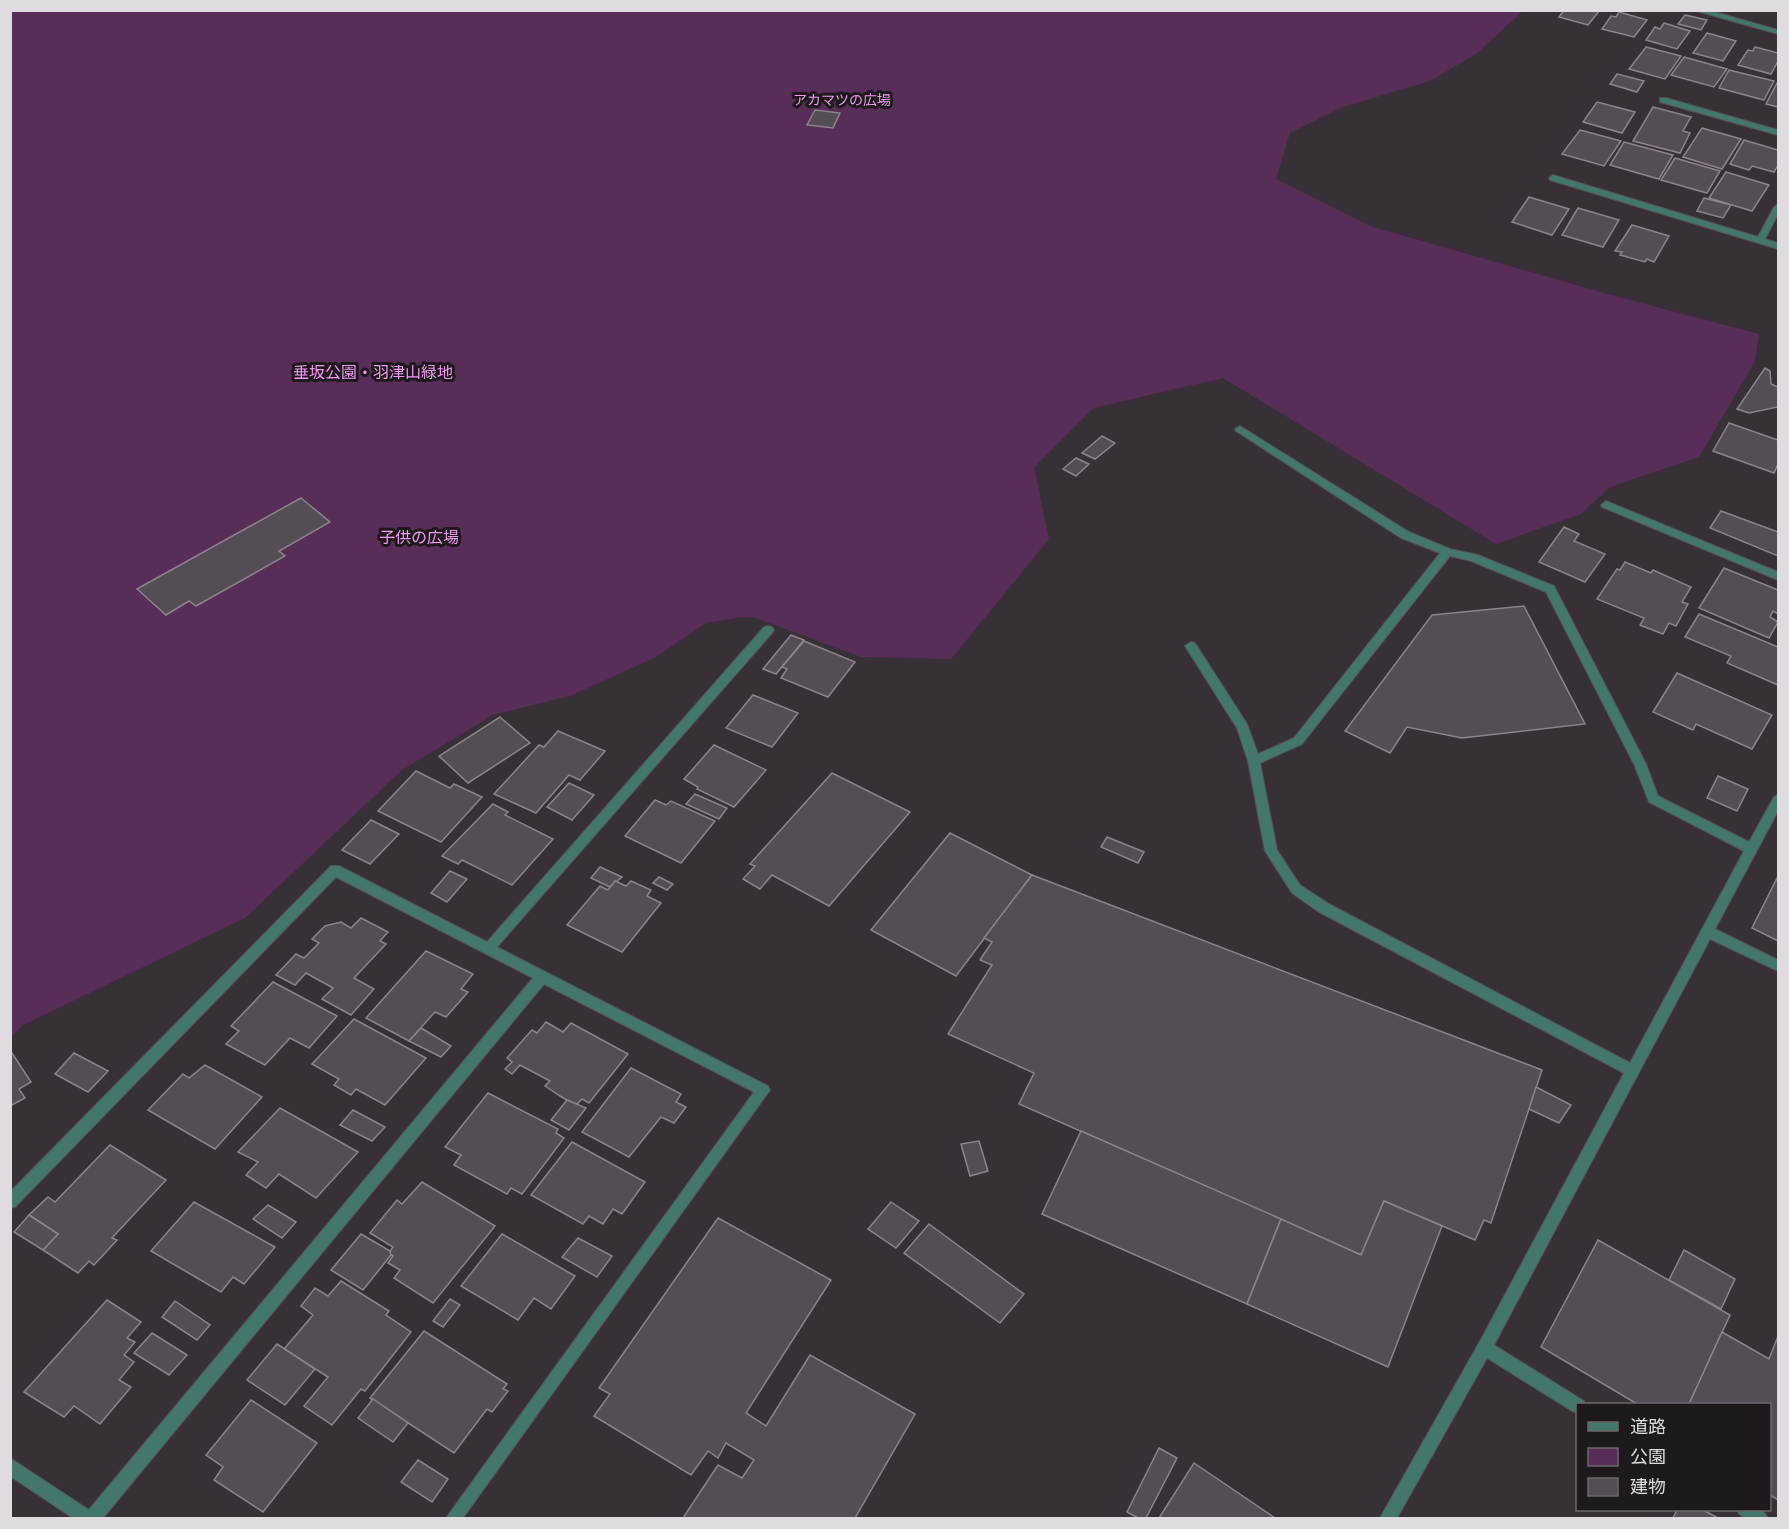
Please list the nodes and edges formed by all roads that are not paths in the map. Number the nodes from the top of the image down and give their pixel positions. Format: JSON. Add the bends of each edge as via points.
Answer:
{"nodes":[{"id":1,"x":1697,"y":10,"type":"edge"},
{"id":2,"x":1779,"y":32,"type":"edge"},
{"id":3,"x":1663,"y":100,"type":"dead end"},
{"id":4,"x":1779,"y":133,"type":"edge"},
{"id":5,"x":1553,"y":178,"type":"dead end"},
{"id":6,"x":1779,"y":207,"type":"edge"},
{"id":7,"x":1761,"y":239,"type":"junction"},
{"id":8,"x":1779,"y":246,"type":"edge"},
{"id":9,"x":1240,"y":429,"type":"dead end"},
{"id":10,"x":1606,"y":505,"type":"dead end"},
{"id":11,"x":1448,"y":552,"type":"junction"},
{"id":12,"x":1779,"y":576,"type":"edge"},
{"id":13,"x":768,"y":630,"type":"dead end"},
{"id":14,"x":1191,"y":646,"type":"dead end"},
{"id":15,"x":1254,"y":761,"type":"junction"},
{"id":16,"x":1779,"y":800,"type":"edge"},
{"id":17,"x":1752,"y":849,"type":"junction"},
{"id":18,"x":1707,"y":931,"type":"junction"},
{"id":19,"x":489,"y":948,"type":"junction"},
{"id":20,"x":1779,"y":966,"type":"edge"},
{"id":21,"x":543,"y":976,"type":"junction"},
{"id":22,"x":1633,"y":1071,"type":"junction"},
{"id":23,"x":10,"y":1202,"type":"edge"},
{"id":24,"x":1484,"y":1348,"type":"junction"},
{"id":25,"x":1576,"y":1405,"type":"edge"},
{"id":26,"x":10,"y":1466,"type":"edge"},
{"id":27,"x":86,"y":1518,"type":"edge"},
{"id":28,"x":93,"y":1518,"type":"edge"},
{"id":29,"x":454,"y":1518,"type":"edge"},
{"id":30,"x":1388,"y":1518,"type":"edge"}],
"edges":[{"from":1,"to":2,"type":"street"},
{"from":3,"to":4,"type":"street"},
{"from":5,"to":7,"type":"street"},
{"from":6,"to":7,"type":"street"},
{"from":7,"to":8,"type":"street"},
{"from":9,"to":11,"type":"street","via":[[1405,535]]},
{"from":10,"to":12,"type":"street"},
{"from":11,"to":15,"type":"street","via":[[1298,741]]},
{"from":11,"to":17,"type":"street","via":[[1474,558],[1550,589],[1640,764],[1653,799]]},
{"from":13,"to":19,"type":"street"},
{"from":14,"to":15,"type":"street","via":[[1243,727]]},
{"from":15,"to":22,"type":"street","via":[[1271,851],[1296,889],[1324,908]]},
{"from":16,"to":17,"type":"street"},
{"from":17,"to":18,"type":"street"},
{"from":18,"to":20,"type":"street"},
{"from":18,"to":22,"type":"street"},
{"from":19,"to":21,"type":"street"},
{"from":19,"to":23,"type":"street","via":[[335,870]]},
{"from":21,"to":28,"type":"street"},
{"from":21,"to":29,"type":"street","via":[[764,1090]]},
{"from":22,"to":24,"type":"street"},
{"from":24,"to":25,"type":"street"},
{"from":24,"to":30,"type":"street"},
{"from":26,"to":27,"type":"street"}]}
